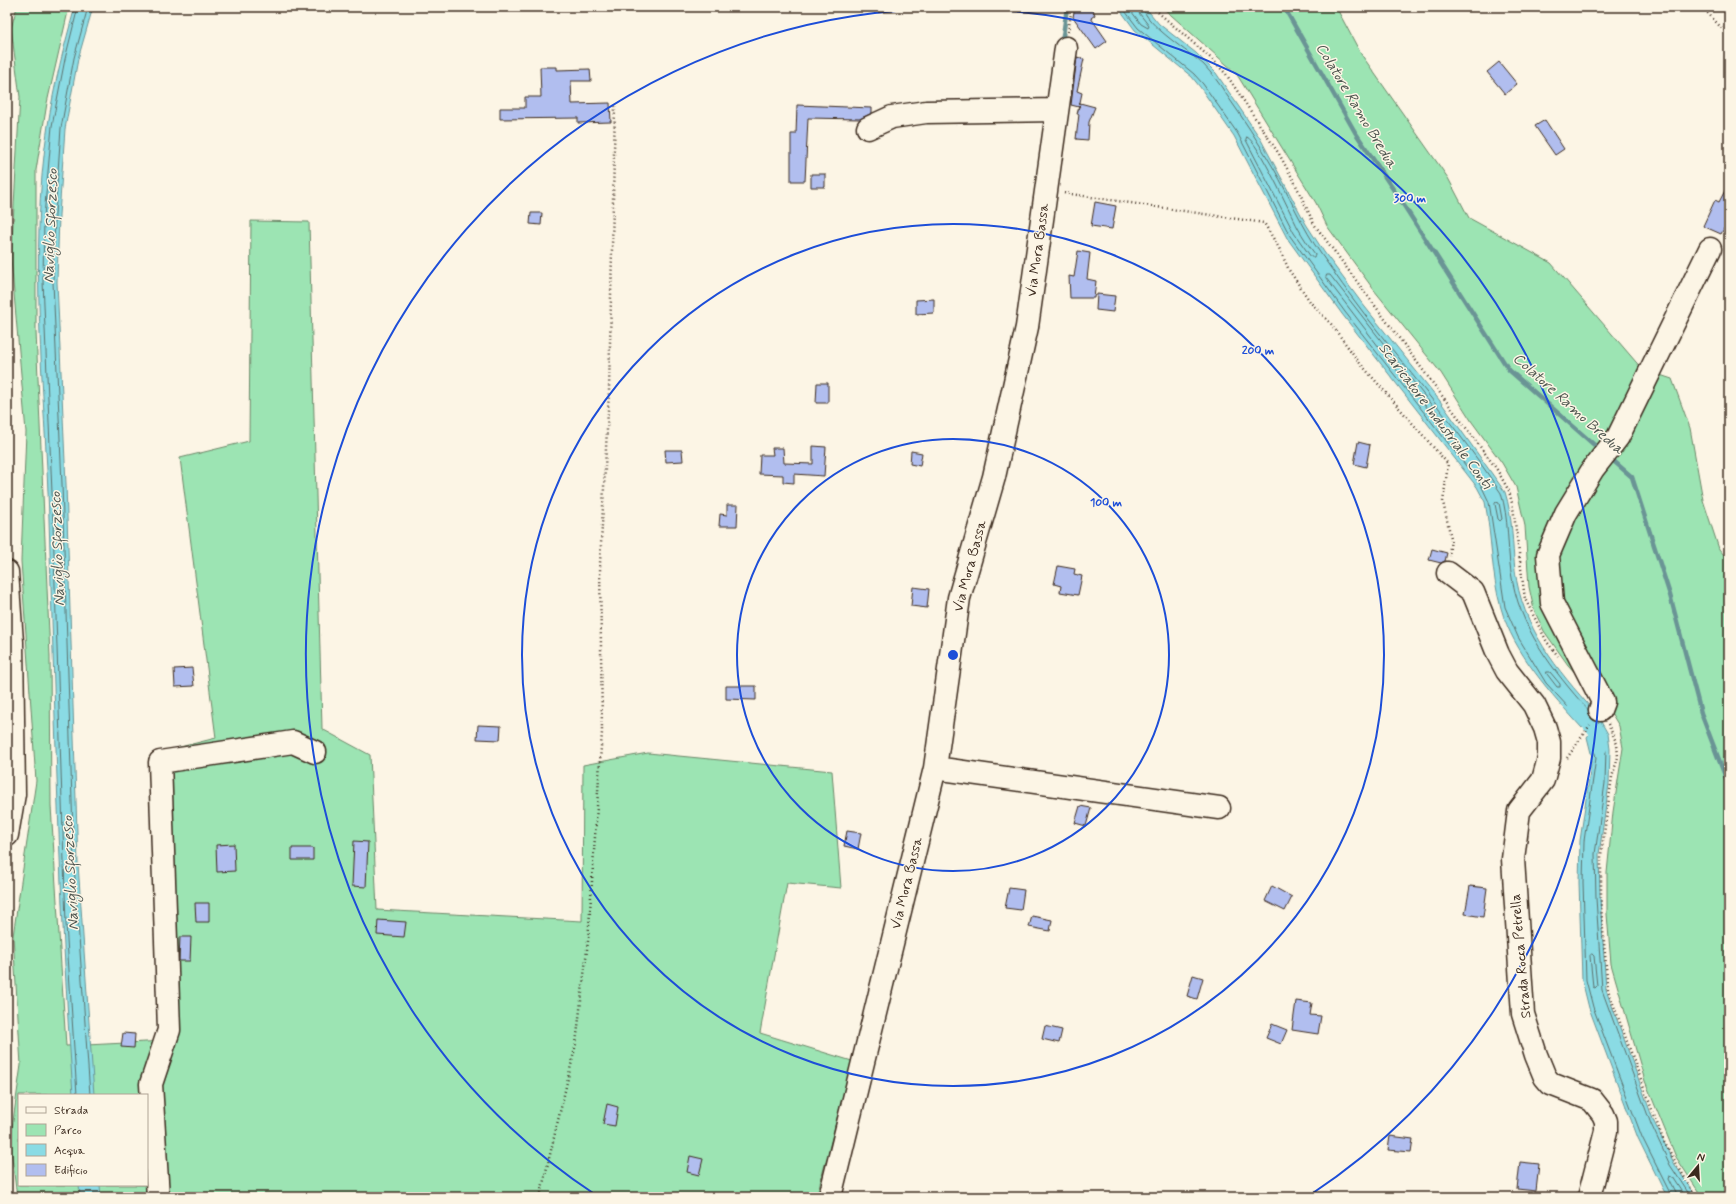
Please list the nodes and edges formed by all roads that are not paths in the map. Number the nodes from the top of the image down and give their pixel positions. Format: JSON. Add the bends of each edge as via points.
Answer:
{"nodes":[{"id":1,"x":1066,"y":48,"type":"road end"},
{"id":2,"x":1058,"y":107,"type":"junction"},
{"id":3,"x":868,"y":128,"type":"dead end"},
{"id":4,"x":1710,"y":249,"type":"dead end"},
{"id":5,"x":7,"y":572,"type":"edge"},
{"id":6,"x":1448,"y":573,"type":"road end"},
{"id":7,"x":1600,"y":710,"type":"dead end"},
{"id":8,"x":315,"y":752,"type":"dead end"},
{"id":9,"x":935,"y":768,"type":"junction"},
{"id":10,"x":1219,"y":808,"type":"dead end"},
{"id":11,"x":7,"y":835,"type":"edge"},
{"id":12,"x":158,"y":1197,"type":"edge"},
{"id":13,"x":830,"y":1197,"type":"edge"},
{"id":14,"x":1589,"y":1197,"type":"edge"}],
"edges":[{"from":1,"to":2,"type":"street","name":"Via Mora Bassa"},
{"from":2,"to":3,"type":"street","via":[[926,112],[892,117]]},
{"from":2,"to":9,"type":"street","name":"Via Mora Bassa","via":[[1027,327],[994,477],[959,598]]},
{"from":4,"to":7,"type":"street","via":[[1618,437],[1566,513],[1548,555],[1552,603],[1603,702]]},
{"from":5,"to":11,"type":"street","via":[[12,642],[14,794]]},
{"from":6,"to":14,"type":"street","name":"Strada Rocca Petrella","via":[[1473,592],[1498,654],[1534,705],[1549,742],[1549,758],[1543,780],[1519,811],[1513,859],[1524,1014],[1545,1077],[1551,1084],[1592,1100],[1606,1121],[1606,1131]]},
{"from":8,"to":12,"type":"street","via":[[293,742],[160,762],[169,1030],[151,1084]]},
{"from":9,"to":10,"type":"street"},
{"from":9,"to":13,"type":"street","name":"Via Mora Bassa"}]}
